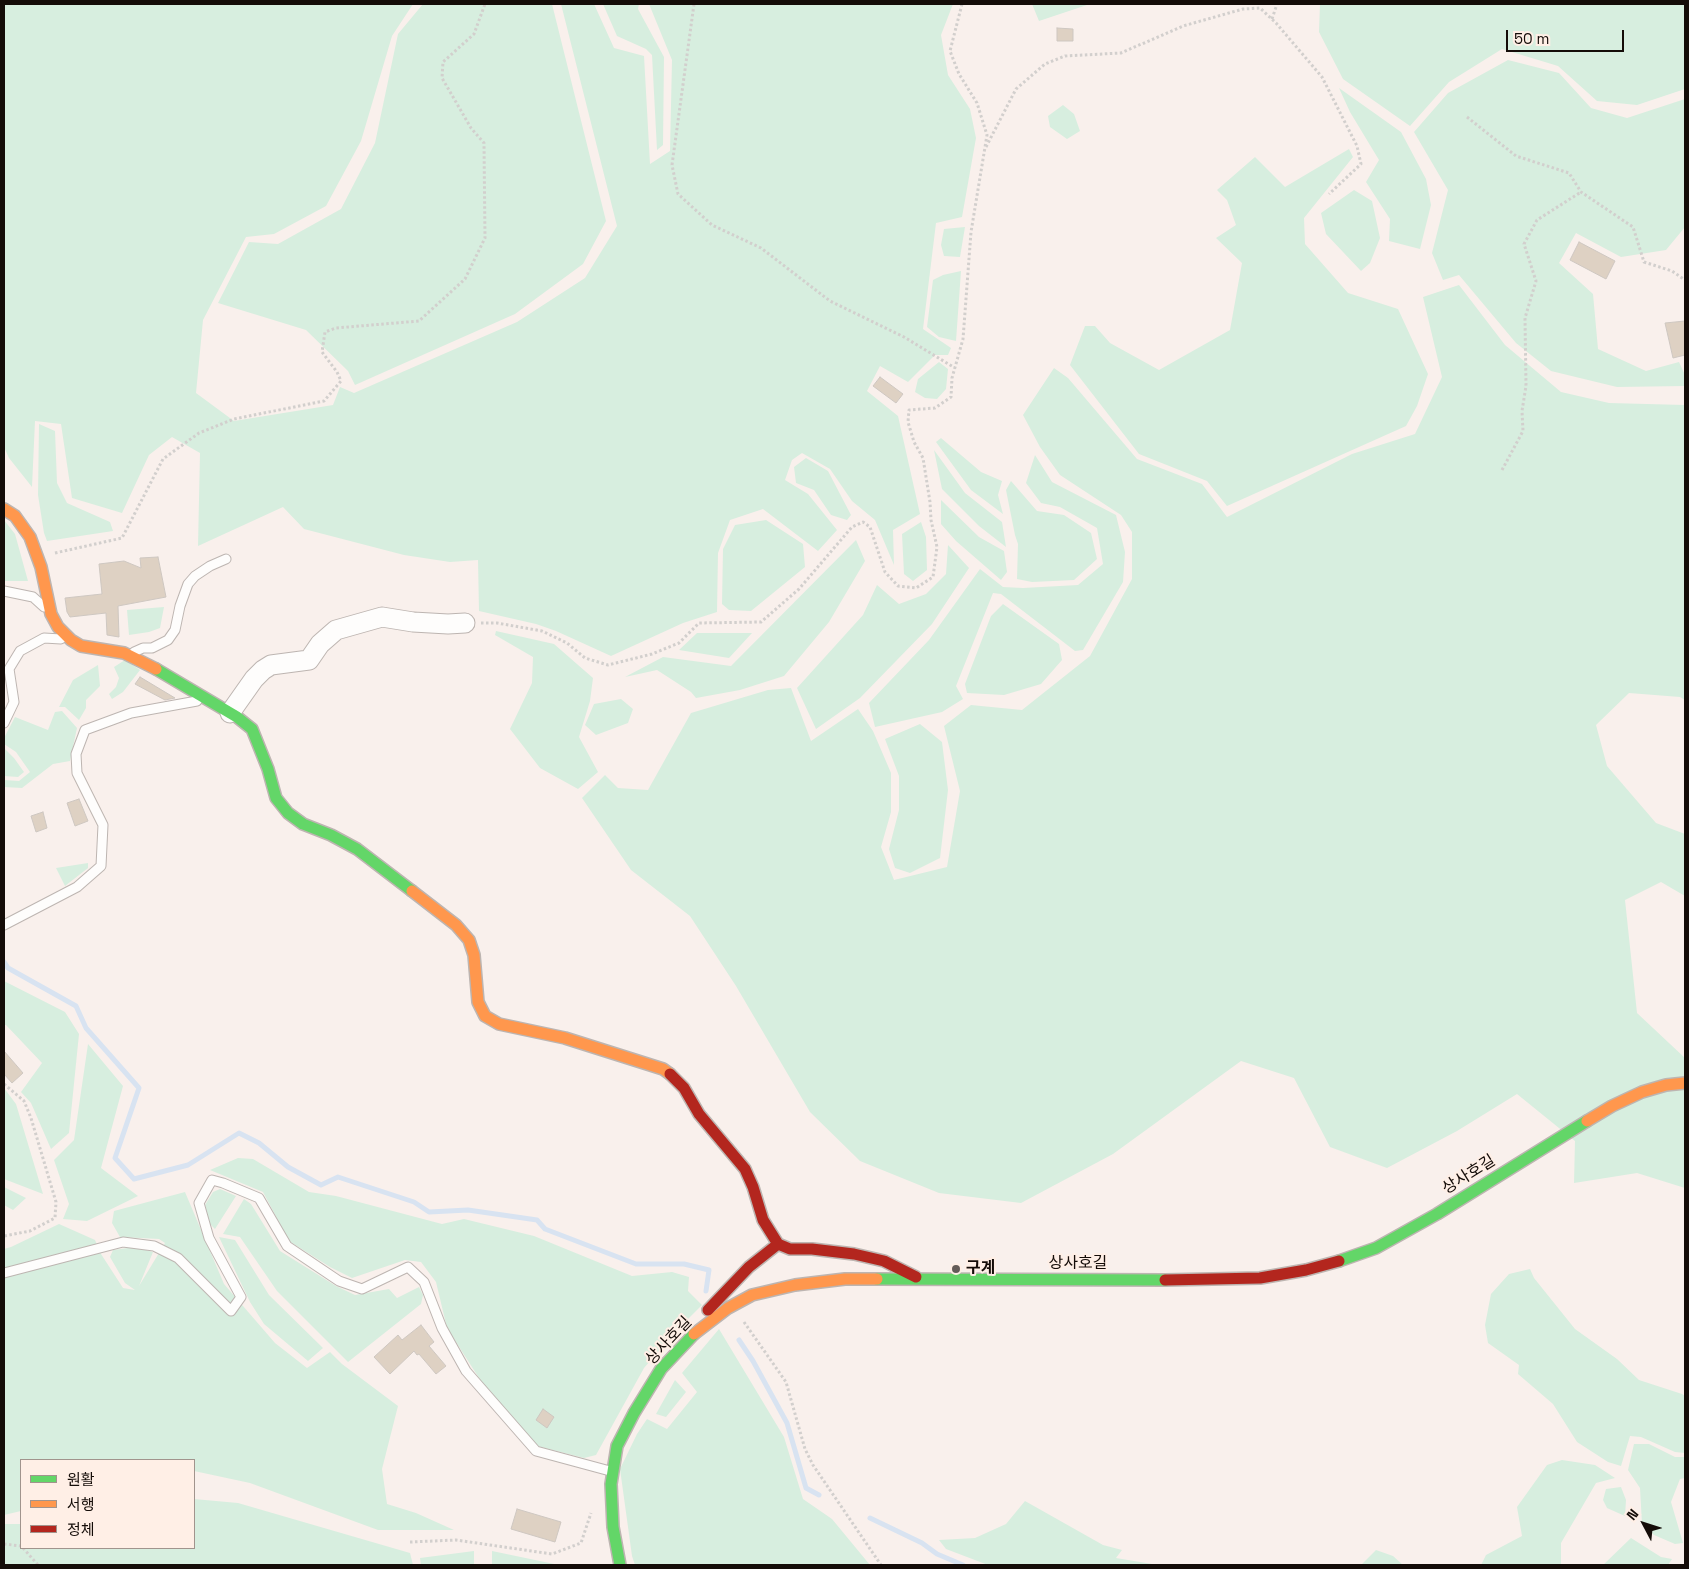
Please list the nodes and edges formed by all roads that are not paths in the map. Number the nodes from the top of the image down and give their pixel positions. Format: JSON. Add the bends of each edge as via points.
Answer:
{"nodes":[{"id":1,"x":4,"y":508,"type":"edge"},
{"id":2,"x":226,"y":560,"type":"dead end"},
{"id":3,"x":4,"y":591,"type":"edge"},
{"id":4,"x":51,"y":614,"type":"junction"},
{"id":5,"x":465,"y":623,"type":"road end"},
{"id":6,"x":71,"y":640,"type":"junction"},
{"id":7,"x":129,"y":655,"type":"junction"},
{"id":8,"x":207,"y":699,"type":"junction"},
{"id":9,"x":230,"y":713,"type":"junction"},
{"id":10,"x":4,"y":724,"type":"edge"},
{"id":11,"x":4,"y":925,"type":"edge"},
{"id":12,"x":1685,"y":1083,"type":"edge"},
{"id":13,"x":778,"y":1244,"type":"junction"},
{"id":14,"x":4,"y":1273,"type":"edge"},
{"id":15,"x":920,"y":1279,"type":"junction"},
{"id":16,"x":696,"y":1332,"type":"junction"},
{"id":17,"x":612,"y":1472,"type":"junction"},
{"id":18,"x":620,"y":1565,"type":"edge"}],
"edges":[{"from":1,"to":4,"type":"street","via":[[15,516],[30,537],[50,599]]},
{"from":2,"to":7,"type":"lane","via":[[210,566],[188,584],[175,630],[168,640]]},
{"from":3,"to":4,"type":"lane","via":[[33,597]]},
{"from":4,"to":6,"type":"street"},
{"from":5,"to":9,"type":"street","via":[[382,618],[336,630],[320,644],[309,660],[271,665],[263,670]]},
{"from":6,"to":7,"type":"street","via":[[82,646]]},
{"from":6,"to":10,"type":"lane","via":[[44,638],[20,651],[9,669],[14,702]]},
{"from":7,"to":8,"type":"street"},
{"from":8,"to":9,"type":"street"},
{"from":8,"to":11,"type":"lane","via":[[131,713],[85,730],[76,754],[77,772],[103,825],[101,866],[77,887]]},
{"from":9,"to":13,"type":"street","via":[[252,729],[276,798],[288,813],[303,824],[357,849],[456,925],[468,940],[474,955],[478,1002],[491,1021],[565,1038],[663,1069],[675,1078],[704,1121],[745,1170],[763,1220]]},
{"from":12,"to":15,"type":"street","name":"상사호길","via":[[1642,1092],[1612,1106],[1437,1214],[1376,1248],[1340,1262],[1260,1278]]},
{"from":13,"to":15,"type":"street","via":[[790,1250],[812,1249],[884,1261]]},
{"from":13,"to":16,"type":"street","via":[[749,1267],[707,1311]]},
{"from":14,"to":17,"type":"lane","via":[[123,1242],[154,1246],[178,1258],[231,1311],[241,1297],[209,1238],[198,1203],[212,1180],[223,1183],[259,1198],[287,1246],[340,1281],[362,1289],[408,1267],[424,1282],[442,1328],[466,1371],[536,1451]]},
{"from":15,"to":16,"type":"street","name":"상사호길","via":[[845,1279],[795,1285],[752,1295]]},
{"from":16,"to":17,"type":"street","name":"상사호길","via":[[661,1369],[634,1413],[617,1446]]},
{"from":17,"to":18,"type":"street","name":"상사호길","via":[[613,1527]]}]}
